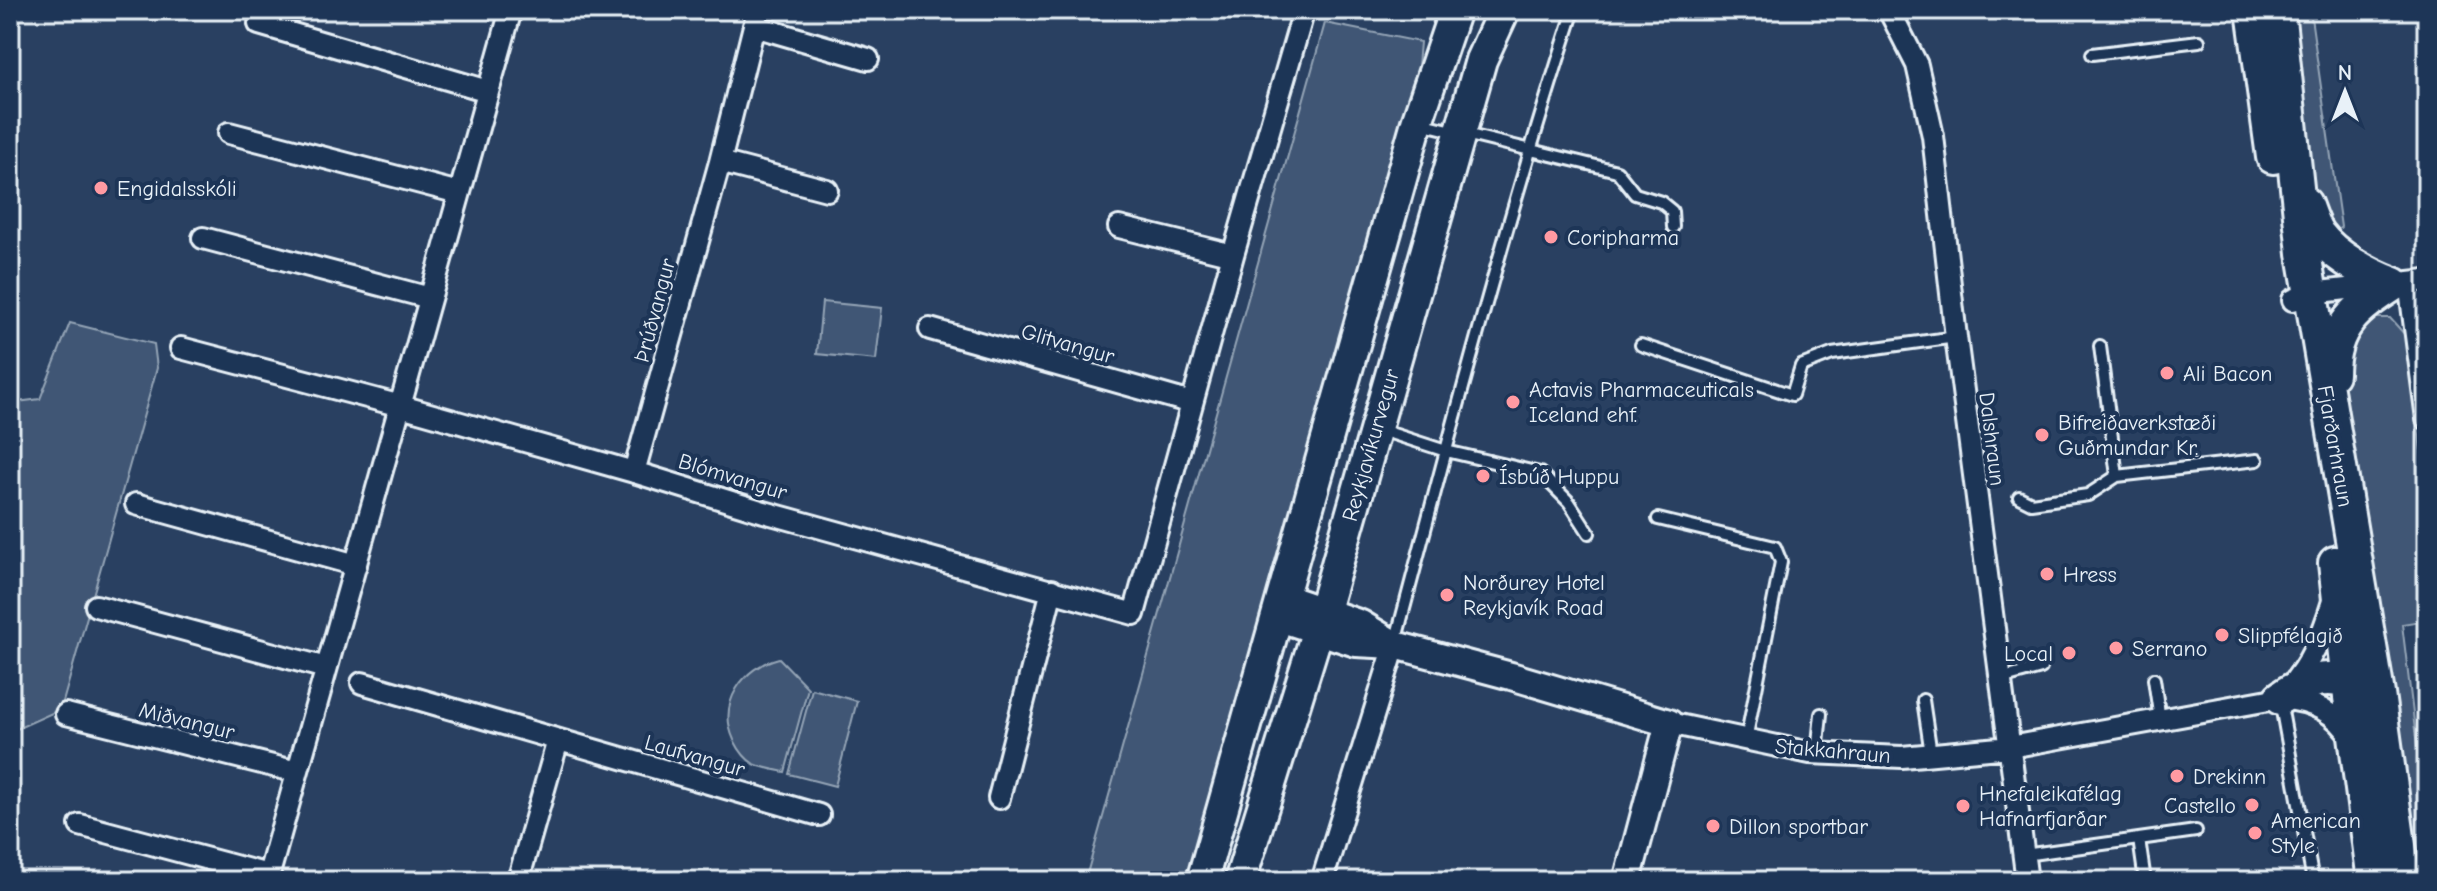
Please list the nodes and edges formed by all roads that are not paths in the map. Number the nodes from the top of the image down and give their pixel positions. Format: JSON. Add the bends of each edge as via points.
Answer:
{"nodes":[{"id":1,"x":511,"y":10,"type":"edge"},
{"id":2,"x":1304,"y":10,"type":"edge"},
{"id":3,"x":1455,"y":10,"type":"edge"},
{"id":4,"x":1504,"y":10,"type":"edge"},
{"id":5,"x":1574,"y":10,"type":"edge"},
{"id":6,"x":1889,"y":10,"type":"edge"},
{"id":7,"x":2253,"y":10,"type":"edge"},
{"id":8,"x":2278,"y":10,"type":"edge"},
{"id":9,"x":756,"y":18,"type":"edge"},
{"id":10,"x":259,"y":24,"type":"dead end"},
{"id":11,"x":2199,"y":41,"type":"dead end"},
{"id":12,"x":2092,"y":54,"type":"dead end"},
{"id":13,"x":868,"y":59,"type":"dead end"},
{"id":14,"x":488,"y":91,"type":"junction"},
{"id":15,"x":1417,"y":122,"type":"junction"},
{"id":16,"x":229,"y":133,"type":"dead end"},
{"id":17,"x":1459,"y":133,"type":"junction"},
{"id":18,"x":1531,"y":150,"type":"junction"},
{"id":19,"x":720,"y":162,"type":"junction"},
{"id":20,"x":2297,"y":177,"type":"junction"},
{"id":21,"x":827,"y":190,"type":"dead end"},
{"id":22,"x":459,"y":193,"type":"junction"},
{"id":23,"x":1119,"y":227,"type":"dead end"},
{"id":24,"x":1673,"y":227,"type":"dead end"},
{"id":25,"x":203,"y":238,"type":"dead end"},
{"id":26,"x":1233,"y":255,"type":"junction"},
{"id":27,"x":2410,"y":282,"type":"edge"},
{"id":28,"x":2302,"y":296,"type":"junction"},
{"id":29,"x":430,"y":298,"type":"junction"},
{"id":30,"x":930,"y":329,"type":"dead end"},
{"id":31,"x":1956,"y":337,"type":"junction"},
{"id":32,"x":1641,"y":345,"type":"dead end"},
{"id":33,"x":2100,"y":346,"type":"dead end"},
{"id":34,"x":181,"y":348,"type":"dead end"},
{"id":35,"x":1192,"y":403,"type":"junction"},
{"id":36,"x":401,"y":406,"type":"junction"},
{"id":37,"x":2427,"y":413,"type":"edge"},
{"id":38,"x":2427,"y":419,"type":"edge"},
{"id":39,"x":2332,"y":424,"type":"junction"},
{"id":40,"x":1375,"y":428,"type":"junction"},
{"id":41,"x":1446,"y":451,"type":"junction"},
{"id":42,"x":2257,"y":460,"type":"dead end"},
{"id":43,"x":634,"y":472,"type":"junction"},
{"id":44,"x":2117,"y":476,"type":"junction"},
{"id":45,"x":2019,"y":497,"type":"dead end"},
{"id":46,"x":136,"y":504,"type":"dead end"},
{"id":47,"x":1658,"y":519,"type":"dead end"},
{"id":48,"x":1589,"y":533,"type":"dead end"},
{"id":49,"x":356,"y":565,"type":"junction"},
{"id":50,"x":2338,"y":581,"type":"junction"},
{"id":51,"x":1052,"y":590,"type":"junction"},
{"id":52,"x":96,"y":606,"type":"dead end"},
{"id":53,"x":1279,"y":607,"type":"junction"},
{"id":54,"x":1320,"y":621,"type":"junction"},
{"id":55,"x":1395,"y":645,"type":"junction"},
{"id":56,"x":326,"y":668,"type":"junction"},
{"id":57,"x":2041,"y":668,"type":"dead end"},
{"id":58,"x":2001,"y":679,"type":"junction"},
{"id":59,"x":2154,"y":679,"type":"dead end"},
{"id":60,"x":2348,"y":682,"type":"junction"},
{"id":61,"x":362,"y":683,"type":"dead end"},
{"id":62,"x":2280,"y":698,"type":"junction"},
{"id":63,"x":1923,"y":700,"type":"dead end"},
{"id":64,"x":66,"y":714,"type":"dead end"},
{"id":65,"x":1821,"y":714,"type":"dead end"},
{"id":66,"x":2160,"y":720,"type":"junction"},
{"id":67,"x":1669,"y":723,"type":"junction"},
{"id":68,"x":558,"y":740,"type":"junction"},
{"id":69,"x":1746,"y":740,"type":"junction"},
{"id":70,"x":2010,"y":747,"type":"junction"},
{"id":71,"x":2372,"y":749,"type":"junction"},
{"id":72,"x":1817,"y":753,"type":"junction"},
{"id":73,"x":1931,"y":754,"type":"junction"},
{"id":74,"x":297,"y":772,"type":"junction"},
{"id":75,"x":999,"y":798,"type":"dead end"},
{"id":76,"x":819,"y":815,"type":"dead end"},
{"id":77,"x":80,"y":825,"type":"dead end"},
{"id":78,"x":2196,"y":831,"type":"dead end"},
{"id":79,"x":2139,"y":839,"type":"junction"},
{"id":80,"x":2024,"y":855,"type":"junction"},
{"id":81,"x":267,"y":878,"type":"edge"},
{"id":82,"x":518,"y":881,"type":"edge"},
{"id":83,"x":1202,"y":881,"type":"edge"},
{"id":84,"x":1240,"y":881,"type":"edge"},
{"id":85,"x":1322,"y":881,"type":"edge"},
{"id":86,"x":1627,"y":881,"type":"edge"},
{"id":87,"x":2027,"y":881,"type":"edge"},
{"id":88,"x":2145,"y":881,"type":"edge"},
{"id":89,"x":2313,"y":881,"type":"edge"},
{"id":90,"x":2374,"y":881,"type":"edge"},
{"id":91,"x":2404,"y":881,"type":"edge"}],
"edges":[{"from":1,"to":14,"type":"street"},
{"from":2,"to":26,"type":"street"},
{"from":3,"to":15,"type":"main road","name":"Reykjavíkurvegur"},
{"from":4,"to":17,"type":"main road","name":"Reykjavíkurvegur","via":[[1481,60]]},
{"from":5,"to":18,"type":"lane"},
{"from":6,"to":31,"type":"street","name":"Dalshraun","via":[[1917,65],[1933,136]]},
{"from":7,"to":28,"type":"main road","name":"Fjarðarhraun","via":[[2277,196]]},
{"from":8,"to":20,"type":"main road","name":"Fjarðarhraun"},
{"from":9,"to":13,"type":"street","name":"Þrúðvangur"},
{"from":9,"to":19,"type":"street","name":"Þrúðvangur"},
{"from":10,"to":14,"type":"street"},
{"from":11,"to":12,"type":"lane"},
{"from":14,"to":22,"type":"street"},
{"from":15,"to":17,"type":"lane"},
{"from":15,"to":53,"type":"main road","name":"Reykjavíkurvegur"},
{"from":16,"to":22,"type":"street"},
{"from":17,"to":18,"type":"lane"},
{"from":17,"to":40,"type":"main road","name":"Reykjavíkurvegur"},
{"from":18,"to":24,"type":"lane","via":[[1617,171],[1635,194],[1672,211]]},
{"from":18,"to":41,"type":"lane"},
{"from":19,"to":21,"type":"street"},
{"from":19,"to":43,"type":"street","name":"Þrúðvangur"},
{"from":20,"to":27,"type":"main road","via":[[2319,236],[2373,276]]},
{"from":20,"to":28,"type":"main road","name":"Fjarðarhraun"},
{"from":22,"to":29,"type":"street"},
{"from":23,"to":26,"type":"street"},
{"from":25,"to":29,"type":"street"},
{"from":26,"to":35,"type":"street"},
{"from":27,"to":28,"type":"street"},
{"from":27,"to":37,"type":"street"},
{"from":27,"to":39,"type":"main road","via":[[2367,302],[2335,342]]},
{"from":28,"to":39,"type":"main road","name":"Fjarðarhraun"},
{"from":28,"to":50,"type":"main road","name":"Fjarðarhraun"},
{"from":29,"to":36,"type":"street"},
{"from":30,"to":35,"type":"street","name":"Glitvangur"},
{"from":31,"to":32,"type":"lane","via":[[1832,354],[1801,366],[1792,395]]},
{"from":31,"to":58,"type":"street","name":"Dalshraun"},
{"from":33,"to":44,"type":"lane"},
{"from":34,"to":36,"type":"street"},
{"from":35,"to":51,"type":"street","name":"Blómvangur","via":[[1134,614]]},
{"from":36,"to":43,"type":"street","name":"Blómvangur"},
{"from":36,"to":49,"type":"street"},
{"from":37,"to":38,"type":"street"},
{"from":39,"to":71,"type":"main road","name":"Fjarðarhraun"},
{"from":40,"to":41,"type":"lane"},
{"from":40,"to":54,"type":"main road","name":"Reykjavíkurvegur"},
{"from":41,"to":48,"type":"lane","via":[[1540,473],[1569,502]]},
{"from":41,"to":55,"type":"lane"},
{"from":42,"to":44,"type":"lane"},
{"from":43,"to":51,"type":"street","name":"Blómvangur"},
{"from":44,"to":45,"type":"lane","via":[[2088,495],[2031,503]]},
{"from":46,"to":49,"type":"street"},
{"from":47,"to":69,"type":"lane","via":[[1775,547],[1781,562]]},
{"from":49,"to":56,"type":"street"},
{"from":50,"to":60,"type":"main road","name":"Fjarðarhraun"},
{"from":50,"to":62,"type":"street","via":[[2320,641]]},
{"from":51,"to":75,"type":"street"},
{"from":52,"to":56,"type":"street"},
{"from":53,"to":54,"type":"street","name":"Stakkahraun"},
{"from":53,"to":83,"type":"main road","name":"Reykjavíkurvegur"},
{"from":54,"to":55,"type":"street","name":"Stakkahraun","via":[[1356,643]]},
{"from":54,"to":84,"type":"main road","name":"Reykjavíkurvegur"},
{"from":55,"to":67,"type":"street","name":"Stakkahraun"},
{"from":55,"to":85,"type":"street"},
{"from":56,"to":74,"type":"street"},
{"from":57,"to":58,"type":"lane"},
{"from":58,"to":70,"type":"street","name":"Dalshraun"},
{"from":59,"to":66,"type":"lane"},
{"from":60,"to":62,"type":"main road","via":[[2303,683]]},
{"from":60,"to":71,"type":"main road","name":"Fjarðarhraun"},
{"from":61,"to":68,"type":"street","name":"Laufvangur"},
{"from":62,"to":66,"type":"street","name":"Stakkahraun"},
{"from":62,"to":71,"type":"street","name":"Stakkahraun","via":[[2317,705]]},
{"from":62,"to":89,"type":"lane"},
{"from":63,"to":73,"type":"lane"},
{"from":64,"to":74,"type":"street","name":"Miðvangur"},
{"from":65,"to":72,"type":"lane"},
{"from":66,"to":70,"type":"street","name":"Stakkahraun"},
{"from":67,"to":69,"type":"street","name":"Stakkahraun"},
{"from":67,"to":86,"type":"street"},
{"from":68,"to":76,"type":"street","name":"Laufvangur"},
{"from":68,"to":82,"type":"street"},
{"from":69,"to":72,"type":"street","name":"Stakkahraun"},
{"from":70,"to":73,"type":"street","name":"Stakkahraun"},
{"from":70,"to":80,"type":"street","name":"Dalshraun"},
{"from":71,"to":90,"type":"main road","name":"Fjarðarhraun"},
{"from":71,"to":91,"type":"main road","name":"Fjarðarhraun"},
{"from":72,"to":73,"type":"street","name":"Stakkahraun"},
{"from":74,"to":81,"type":"street"},
{"from":77,"to":81,"type":"street"},
{"from":78,"to":79,"type":"lane"},
{"from":79,"to":80,"type":"lane"},
{"from":79,"to":88,"type":"lane"},
{"from":80,"to":87,"type":"street","name":"Dalshraun"}]}
